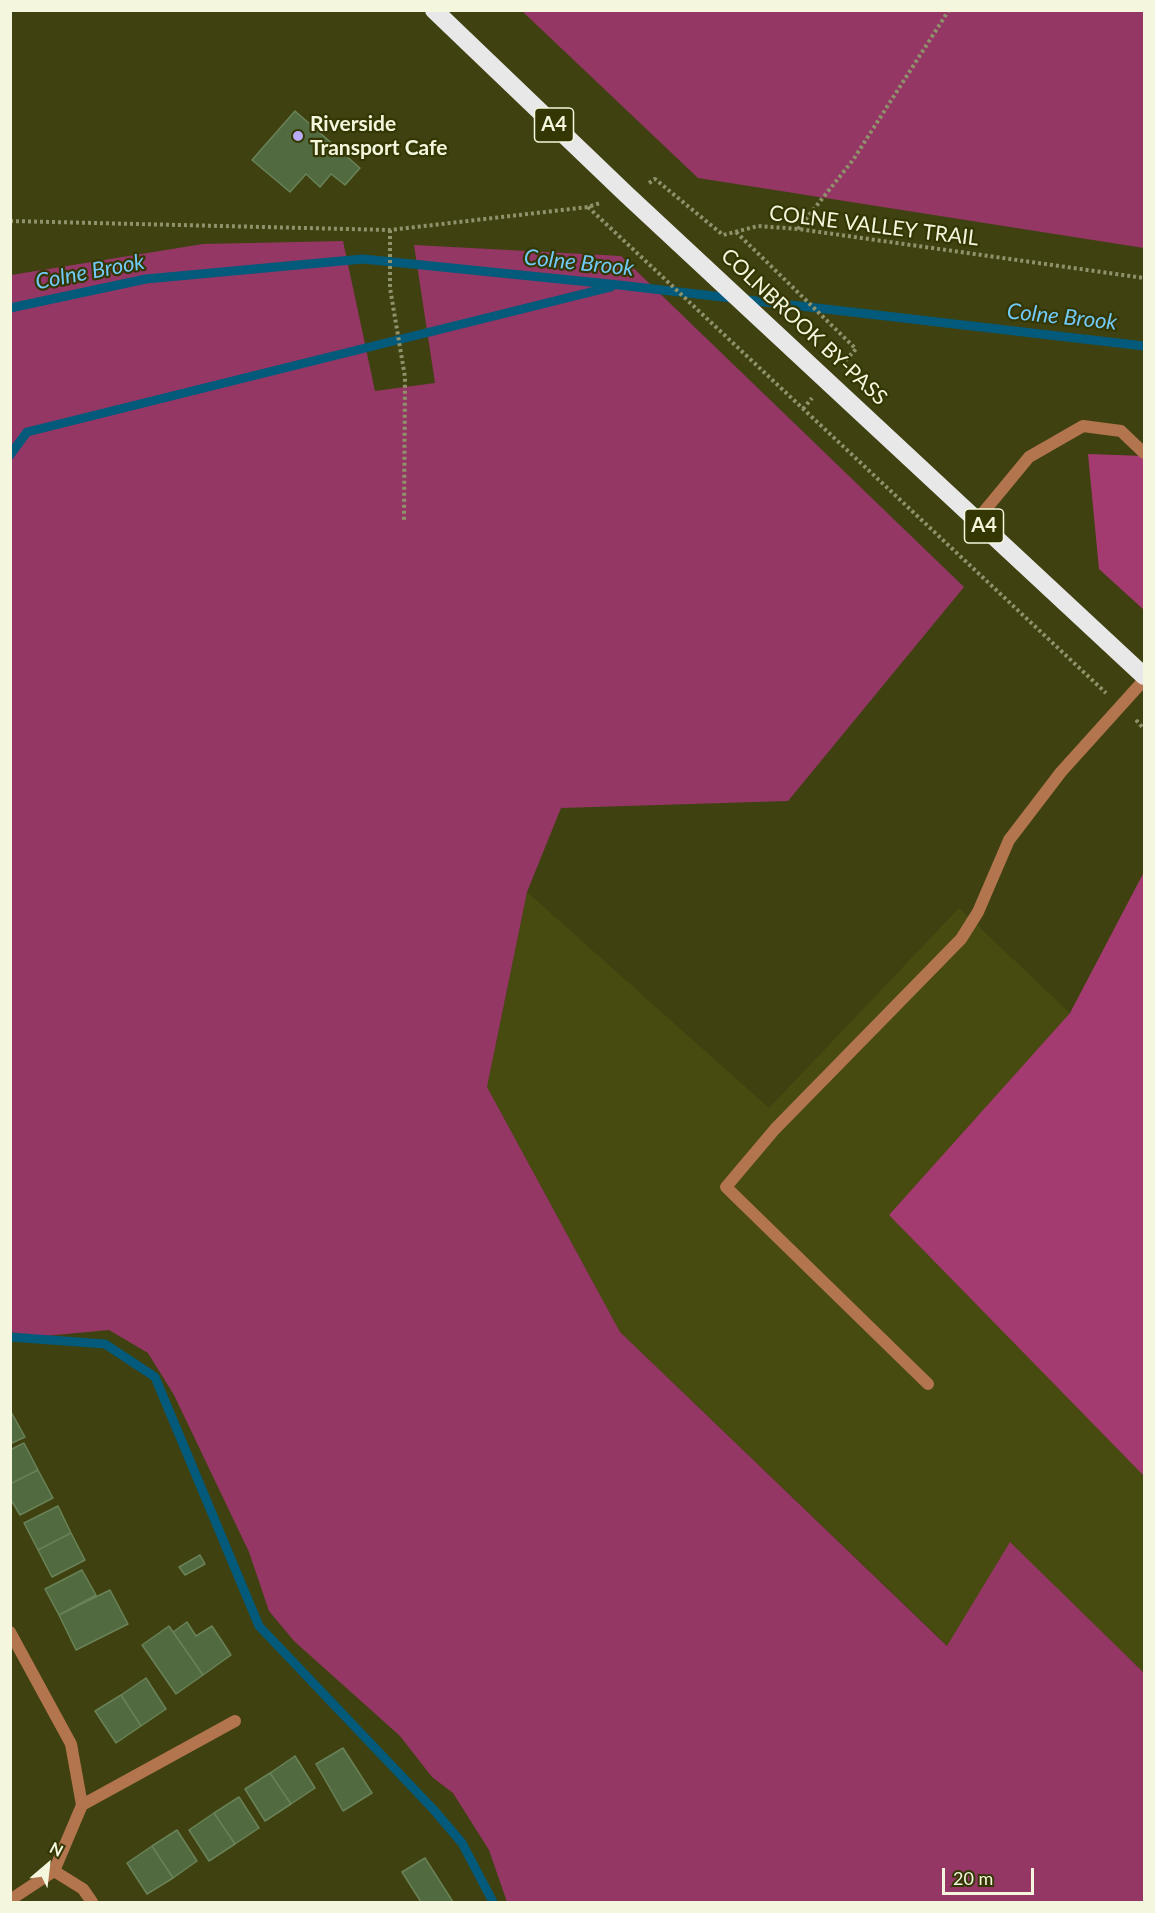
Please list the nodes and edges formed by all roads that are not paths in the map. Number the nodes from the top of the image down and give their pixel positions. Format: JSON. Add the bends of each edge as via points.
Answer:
{"nodes":[{"id":1,"x":434,"y":10,"type":"edge"},
{"id":2,"x":1144,"y":453,"type":"edge"},
{"id":3,"x":977,"y":520,"type":"junction"},
{"id":4,"x":1144,"y":678,"type":"edge"},
{"id":5,"x":928,"y":1384,"type":"dead end"},
{"id":6,"x":10,"y":1632,"type":"edge"},
{"id":7,"x":235,"y":1721,"type":"dead end"},
{"id":8,"x":82,"y":1804,"type":"junction"},
{"id":9,"x":54,"y":1871,"type":"junction"},
{"id":10,"x":10,"y":1900,"type":"edge"},
{"id":11,"x":92,"y":1902,"type":"edge"}],
"edges":[{"from":1,"to":3,"type":"highway","name":"COLNBROOK BY-PASS","number":"A4"},
{"from":2,"to":3,"type":"street","via":[[1121,431],[1083,426],[1029,457]]},
{"from":3,"to":4,"type":"highway","name":"COLNBROOK BY-PASS","number":"A4"},
{"from":4,"to":5,"type":"street","via":[[1061,772],[1009,840],[978,912],[961,939],[776,1129],[726,1187]]},
{"from":6,"to":8,"type":"street","via":[[71,1744]]},
{"from":7,"to":8,"type":"street"},
{"from":8,"to":9,"type":"street"},
{"from":9,"to":10,"type":"street"},
{"from":9,"to":11,"type":"street","via":[[82,1889]]}]}
